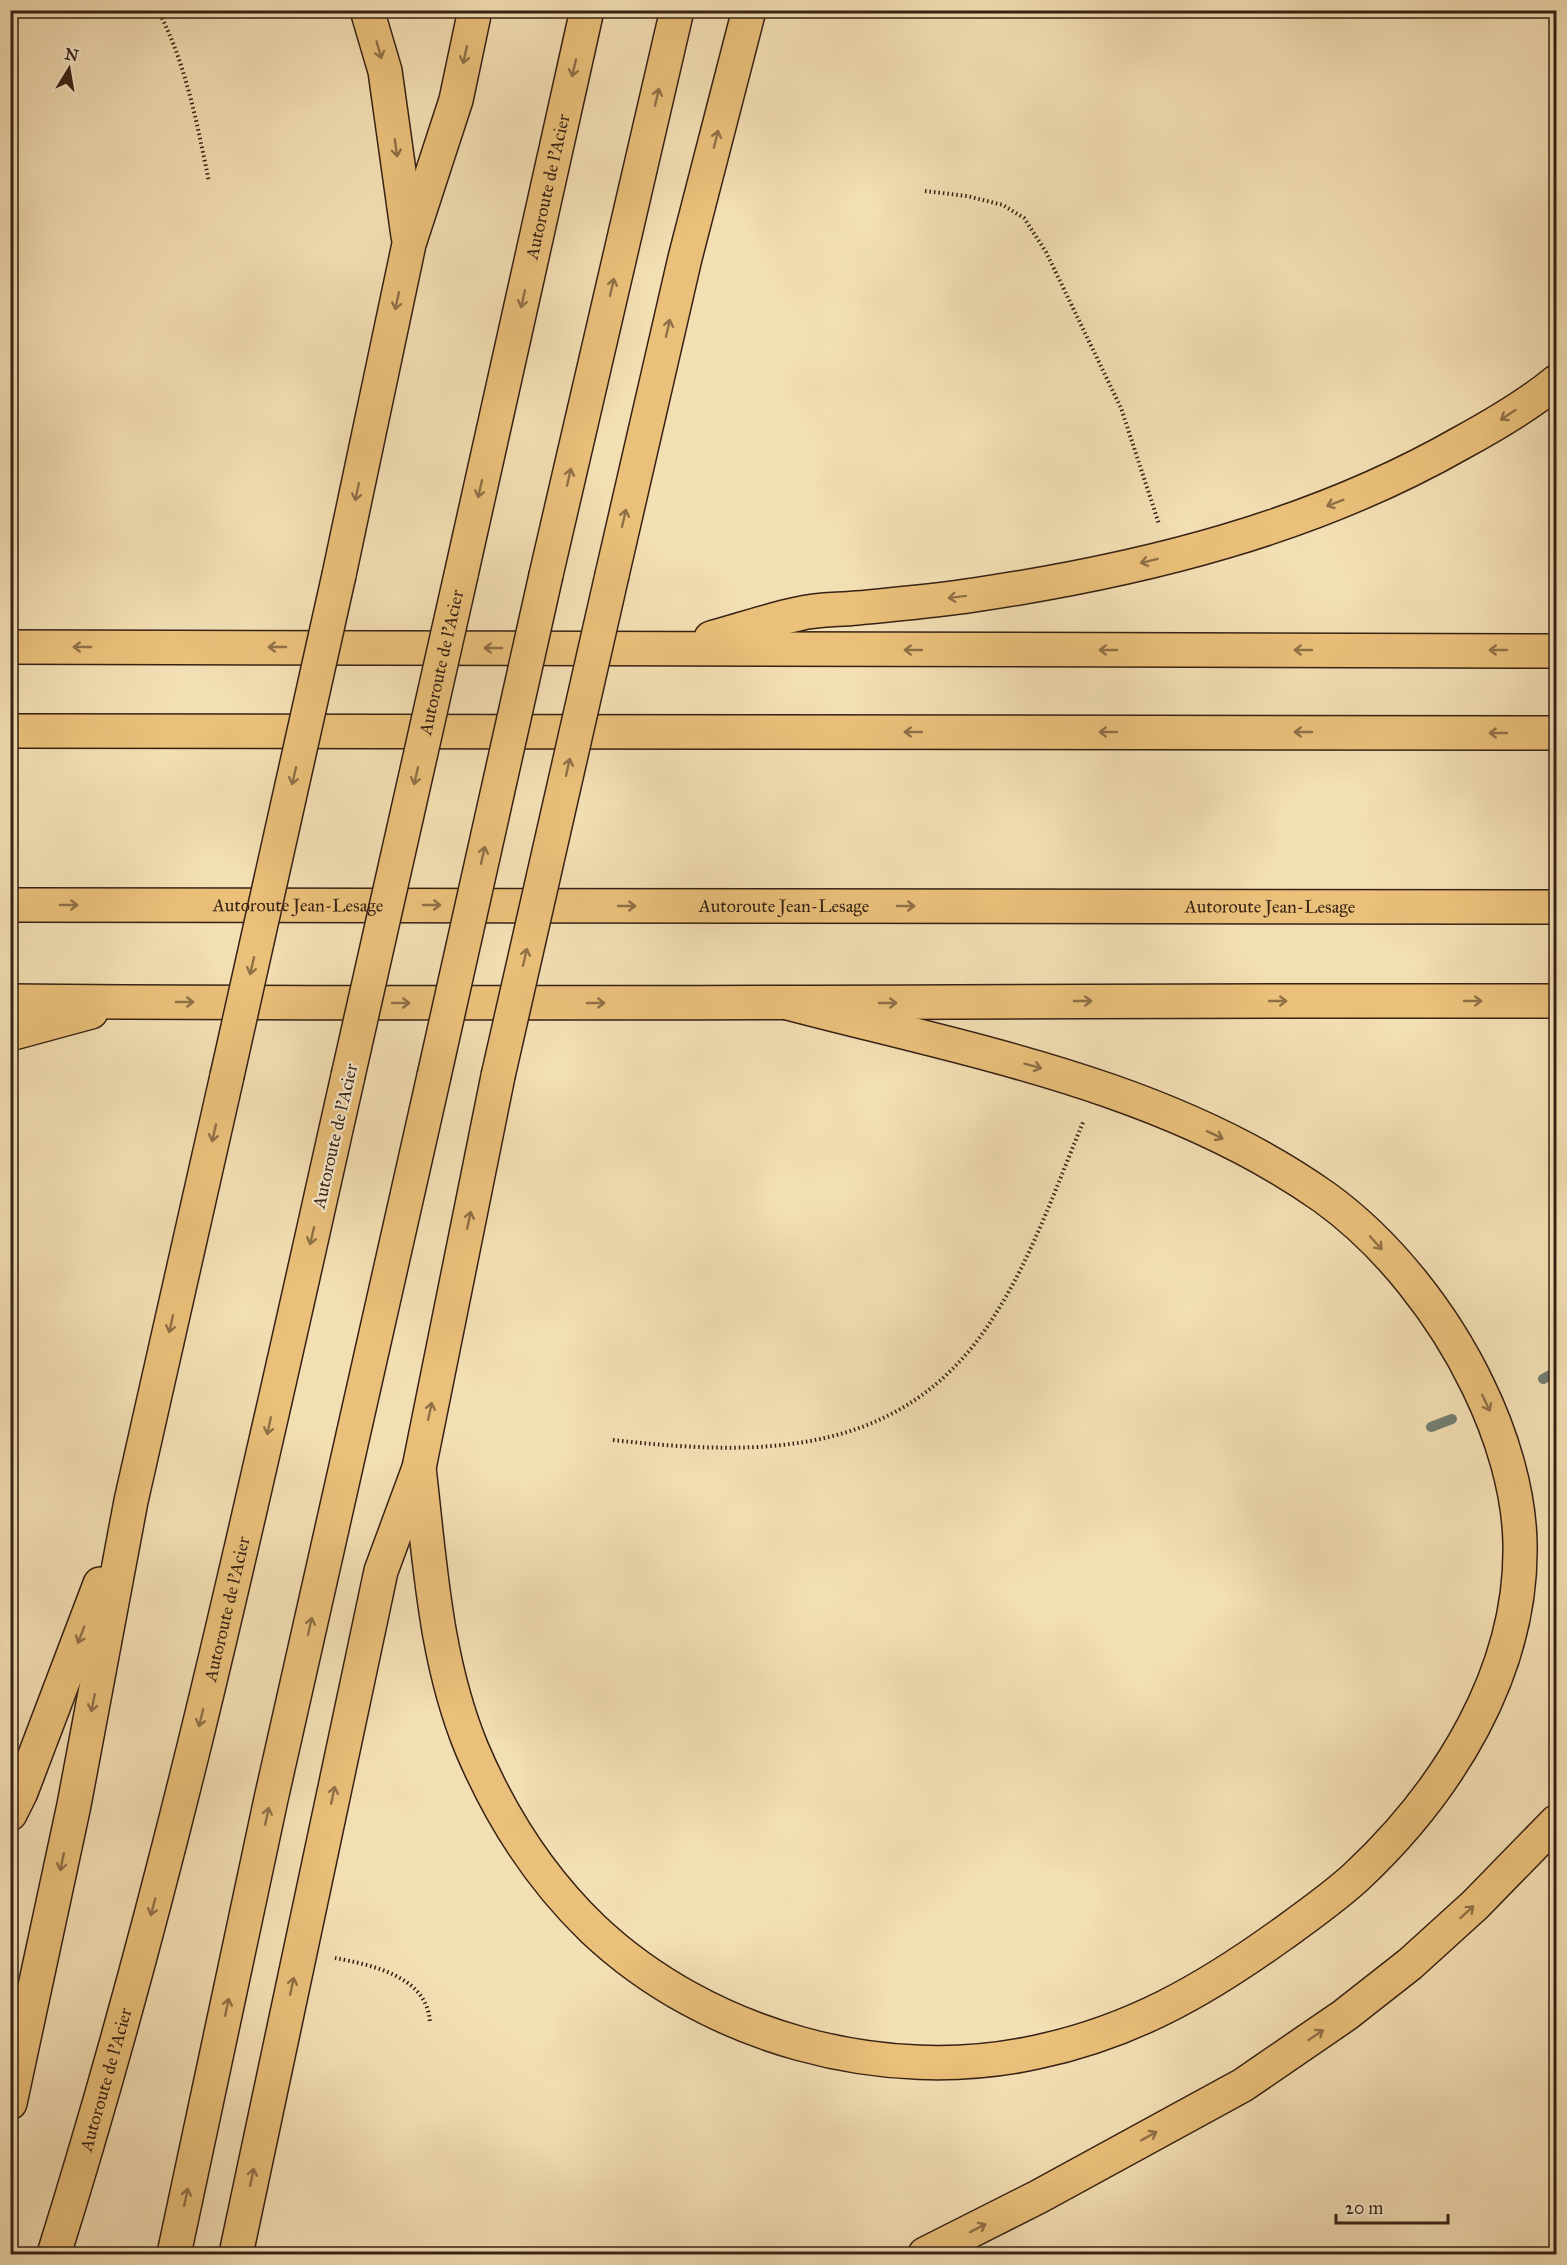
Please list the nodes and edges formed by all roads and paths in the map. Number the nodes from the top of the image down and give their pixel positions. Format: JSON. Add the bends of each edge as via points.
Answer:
{"nodes":[{"id":1,"x":158,"y":10,"type":"edge"},
{"id":2,"x":367,"y":10,"type":"edge"},
{"id":3,"x":475,"y":10,"type":"edge"},
{"id":4,"x":587,"y":10,"type":"edge"},
{"id":5,"x":677,"y":10,"type":"edge"},
{"id":6,"x":749,"y":10,"type":"edge"},
{"id":7,"x":209,"y":182,"type":"dead end"},
{"id":8,"x":925,"y":191,"type":"dead end"},
{"id":9,"x":409,"y":244,"type":"junction"},
{"id":10,"x":1557,"y":382,"type":"edge"},
{"id":11,"x":1169,"y":556,"type":"junction"},
{"id":12,"x":12,"y":646,"type":"edge"},
{"id":13,"x":678,"y":648,"type":"junction"},
{"id":14,"x":1557,"y":651,"type":"edge"},
{"id":15,"x":10,"y":731,"type":"edge"},
{"id":16,"x":1557,"y":733,"type":"edge"},
{"id":17,"x":10,"y":905,"type":"edge"},
{"id":18,"x":1557,"y":907,"type":"edge"},
{"id":19,"x":10,"y":1001,"type":"edge"},
{"id":20,"x":1557,"y":1001,"type":"edge"},
{"id":21,"x":127,"y":1002,"type":"junction"},
{"id":22,"x":788,"y":1003,"type":"junction"},
{"id":23,"x":10,"y":1034,"type":"edge"},
{"id":24,"x":1099,"y":1087,"type":"junction"},
{"id":25,"x":613,"y":1440,"type":"dead end"},
{"id":26,"x":418,"y":1468,"type":"junction"},
{"id":27,"x":131,"y":1501,"type":"junction"},
{"id":28,"x":10,"y":1814,"type":"edge"},
{"id":29,"x":1557,"y":1822,"type":"edge"},
{"id":30,"x":300,"y":1950,"type":"junction"},
{"id":31,"x":430,"y":2023,"type":"dead end"},
{"id":32,"x":10,"y":2103,"type":"edge"},
{"id":33,"x":54,"y":2254,"type":"edge"},
{"id":34,"x":174,"y":2254,"type":"edge"},
{"id":35,"x":236,"y":2254,"type":"edge"},
{"id":36,"x":925,"y":2254,"type":"edge"}],
"edges":[{"from":1,"to":7,"type":"path","via":[[192,98]]},
{"from":2,"to":9,"type":"highway","one_way":true,"via":[[387,81]]},
{"from":3,"to":9,"type":"highway","one_way":true,"via":[[456,100]]},
{"from":4,"to":33,"type":"highway","name":"Autoroute de l'Acier","one_way":true,"bridge":true,"via":[[252,1505],[187,1776],[94,2123]]},
{"from":34,"to":5,"type":"highway","one_way":true,"bridge":true,"via":[[271,1799]]},
{"from":26,"to":6,"type":"highway","one_way":true,"bridge":true,"via":[[498,1076],[685,258]]},
{"from":8,"to":11,"type":"path","via":[[1003,205],[1024,218],[1046,252],[1121,408]]},
{"from":9,"to":27,"type":"highway","one_way":true,"bridge":true,"via":[[339,575]]},
{"from":10,"to":11,"type":"highway","one_way":true,"via":[[1489,428],[1363,493],[1285,523]]},
{"from":11,"to":13,"type":"highway","one_way":true,"via":[[973,595],[800,613]]},
{"from":13,"to":12,"type":"highway","one_way":true},
{"from":14,"to":13,"type":"highway","one_way":true},
{"from":16,"to":15,"type":"highway","one_way":true},
{"from":17,"to":18,"type":"highway","name":"Autoroute Jean-Lesage","one_way":true},
{"from":19,"to":21,"type":"highway"},
{"from":22,"to":20,"type":"highway","one_way":true},
{"from":21,"to":22,"type":"highway","one_way":true},
{"from":21,"to":23,"type":"highway"},
{"from":22,"to":24,"type":"highway","one_way":true,"via":[[1033,1066]]},
{"from":24,"to":25,"type":"path","via":[[999,1310],[968,1353],[937,1386],[899,1412],[865,1428],[813,1441],[712,1448]]},
{"from":24,"to":26,"type":"highway","one_way":true,"via":[[1182,1120],[1283,1171],[1328,1200],[1371,1236],[1440,1318],[1490,1410],[1515,1498],[1520,1540],[1512,1621],[1499,1668],[1478,1717],[1426,1803],[1350,1883],[1264,1947],[1184,1998],[1135,2023],[1032,2054],[973,2062],[911,2062],[850,2056],[795,2043],[735,2021],[649,1974],[592,1928],[558,1892],[526,1851],[472,1749],[444,1659]]},
{"from":30,"to":26,"type":"highway","one_way":true,"via":[[381,1571]]},
{"from":27,"to":28,"type":"highway","one_way":true},
{"from":27,"to":32,"type":"highway","one_way":true,"via":[[74,1805]]},
{"from":36,"to":29,"type":"highway","one_way":true,"via":[[1038,2198],[1243,2085],[1345,2015],[1410,1964]]},
{"from":30,"to":31,"type":"path","via":[[369,1965],[398,1976],[415,1989],[426,2005]]},
{"from":35,"to":30,"type":"highway","one_way":true}]}
